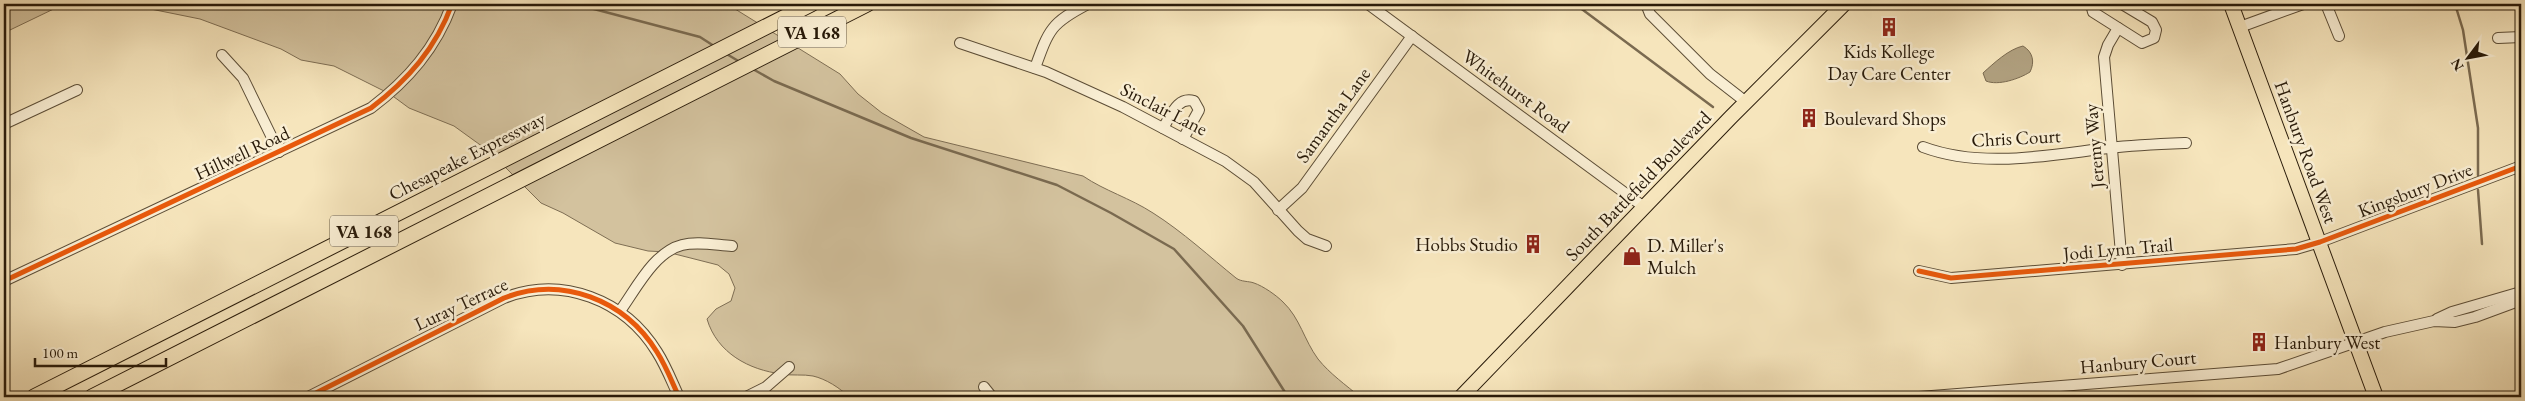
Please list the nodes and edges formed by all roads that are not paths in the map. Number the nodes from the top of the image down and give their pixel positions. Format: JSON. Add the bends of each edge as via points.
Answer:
{"nodes":[{"id":1,"x":452,"y":4,"type":"edge"},
{"id":2,"x":811,"y":4,"type":"edge"},
{"id":3,"x":867,"y":4,"type":"edge"},
{"id":4,"x":1088,"y":4,"type":"edge"},
{"id":5,"x":1368,"y":4,"type":"edge"},
{"id":6,"x":1646,"y":4,"type":"edge"},
{"id":7,"x":1844,"y":4,"type":"edge"},
{"id":8,"x":2091,"y":4,"type":"edge"},
{"id":9,"x":2122,"y":4,"type":"edge"},
{"id":10,"x":2231,"y":4,"type":"edge"},
{"id":11,"x":2303,"y":4,"type":"edge"},
{"id":12,"x":2326,"y":4,"type":"edge"},
{"id":13,"x":2240,"y":27,"type":"junction"},
{"id":14,"x":2118,"y":28,"type":"junction"},
{"id":15,"x":1412,"y":36,"type":"junction"},
{"id":16,"x":2339,"y":36,"type":"dead end"},
{"id":17,"x":2521,"y":37,"type":"edge"},
{"id":18,"x":2498,"y":38,"type":"dead end"},
{"id":19,"x":960,"y":43,"type":"dead end"},
{"id":20,"x":222,"y":55,"type":"dead end"},
{"id":21,"x":1035,"y":68,"type":"junction"},
{"id":22,"x":77,"y":90,"type":"dead end"},
{"id":23,"x":1746,"y":102,"type":"junction"},
{"id":24,"x":4,"y":124,"type":"edge"},
{"id":25,"x":1164,"y":128,"type":"junction"},
{"id":26,"x":1183,"y":139,"type":"junction"},
{"id":27,"x":2186,"y":143,"type":"dead end"},
{"id":28,"x":1923,"y":147,"type":"dead end"},
{"id":29,"x":2112,"y":148,"type":"junction"},
{"id":30,"x":279,"y":152,"type":"junction"},
{"id":31,"x":2521,"y":166,"type":"edge"},
{"id":32,"x":1644,"y":207,"type":"junction"},
{"id":33,"x":1278,"y":210,"type":"junction"},
{"id":34,"x":2320,"y":242,"type":"junction"},
{"id":35,"x":732,"y":246,"type":"dead end"},
{"id":36,"x":1326,"y":246,"type":"dead end"},
{"id":37,"x":2122,"y":265,"type":"junction"},
{"id":38,"x":1919,"y":271,"type":"dead end"},
{"id":39,"x":4,"y":281,"type":"edge"},
{"id":40,"x":2521,"y":292,"type":"edge"},
{"id":41,"x":2521,"y":300,"type":"edge"},
{"id":42,"x":2490,"y":307,"type":"junction"},
{"id":43,"x":620,"y":311,"type":"junction"},
{"id":44,"x":2356,"y":341,"type":"junction"},
{"id":45,"x":789,"y":367,"type":"dead end"},
{"id":46,"x":984,"y":388,"type":"dead end"},
{"id":47,"x":34,"y":397,"type":"edge"},
{"id":48,"x":92,"y":397,"type":"edge"},
{"id":49,"x":308,"y":397,"type":"edge"},
{"id":50,"x":679,"y":397,"type":"edge"},
{"id":51,"x":746,"y":397,"type":"edge"},
{"id":52,"x":992,"y":397,"type":"edge"},
{"id":53,"x":1461,"y":397,"type":"edge"},
{"id":54,"x":1919,"y":397,"type":"edge"},
{"id":55,"x":2376,"y":397,"type":"edge"}],
"edges":[{"from":1,"to":30,"type":"street","name":"Hillwell Road","via":[[429,50],[390,94],[353,118]]},
{"from":2,"to":47,"type":"highway","name":"Chesapeake Expressway","number":"VA 168"},
{"from":3,"to":48,"type":"highway","number":"VA 168"},
{"from":4,"to":21,"type":"street","via":[[1063,17],[1050,30]]},
{"from":5,"to":15,"type":"street","name":"Whitehurst Road"},
{"from":6,"to":23,"type":"street","via":[[1650,14],[1710,74]]},
{"from":7,"to":23,"type":"main road","name":"South Battlefield Boulevard"},
{"from":8,"to":14,"type":"street","via":[[2093,12]]},
{"from":9,"to":14,"type":"street","via":[[2152,22],[2156,30],[2154,38],[2142,43]]},
{"from":10,"to":13,"type":"main road","name":"Hanbury Road West"},
{"from":11,"to":13,"type":"street"},
{"from":12,"to":16,"type":"street"},
{"from":13,"to":34,"type":"main road","name":"Hanbury Road West"},
{"from":14,"to":29,"type":"street","name":"Jeremy Way","via":[[2104,58]]},
{"from":15,"to":32,"type":"street","name":"Whitehurst Road"},
{"from":15,"to":33,"type":"street","name":"Samantha Lane","via":[[1302,188]]},
{"from":17,"to":18,"type":"street"},
{"from":19,"to":21,"type":"street","name":"Sinclair Lane"},
{"from":20,"to":30,"type":"street","via":[[243,78]]},
{"from":21,"to":25,"type":"street","name":"Sinclair Lane"},
{"from":22,"to":24,"type":"street"},
{"from":23,"to":32,"type":"main road","name":"South Battlefield Boulevard"},
{"from":25,"to":26,"type":"street","name":"Sinclair Lane"},
{"from":25,"to":26,"type":"street","via":[[1179,103],[1188,99],[1194,101],[1199,110]]},
{"from":26,"to":33,"type":"street","name":"Sinclair Lane","via":[[1242,173]]},
{"from":27,"to":29,"type":"street","name":"Chris Court"},
{"from":28,"to":29,"type":"street","name":"Chris Court","via":[[1947,156],[1971,158],[2038,156]]},
{"from":29,"to":37,"type":"street","name":"Jeremy Way"},
{"from":30,"to":39,"type":"street","name":"Hillwell Road"},
{"from":31,"to":34,"type":"street","name":"Kingsbury Drive"},
{"from":32,"to":53,"type":"main road","name":"South Battlefield Boulevard"},
{"from":33,"to":36,"type":"street","name":"Sinclair Lane","via":[[1307,239]]},
{"from":34,"to":37,"type":"street","name":"Jodi Lynn Trail","via":[[2281,252],[2248,252]]},
{"from":34,"to":44,"type":"main road","name":"Hanbury Road West"},
{"from":35,"to":43,"type":"street","via":[[692,243],[666,252]]},
{"from":37,"to":38,"type":"street","name":"Jodi Lynn Trail","via":[[1951,278]]},
{"from":40,"to":42,"type":"street"},
{"from":41,"to":42,"type":"street"},
{"from":42,"to":44,"type":"street","name":"Hanbury Court","via":[[2455,322],[2434,321]]},
{"from":43,"to":49,"type":"street","name":"Luray Terrace","via":[[592,297],[563,289],[516,293]]},
{"from":43,"to":50,"type":"street","name":"Luray Terrace","via":[[657,352]]},
{"from":44,"to":54,"type":"street","name":"Hanbury Court","via":[[2278,369]]},
{"from":44,"to":55,"type":"main road","name":"Hanbury Road West"},
{"from":45,"to":51,"type":"street","via":[[766,387]]},
{"from":46,"to":52,"type":"street"}]}
